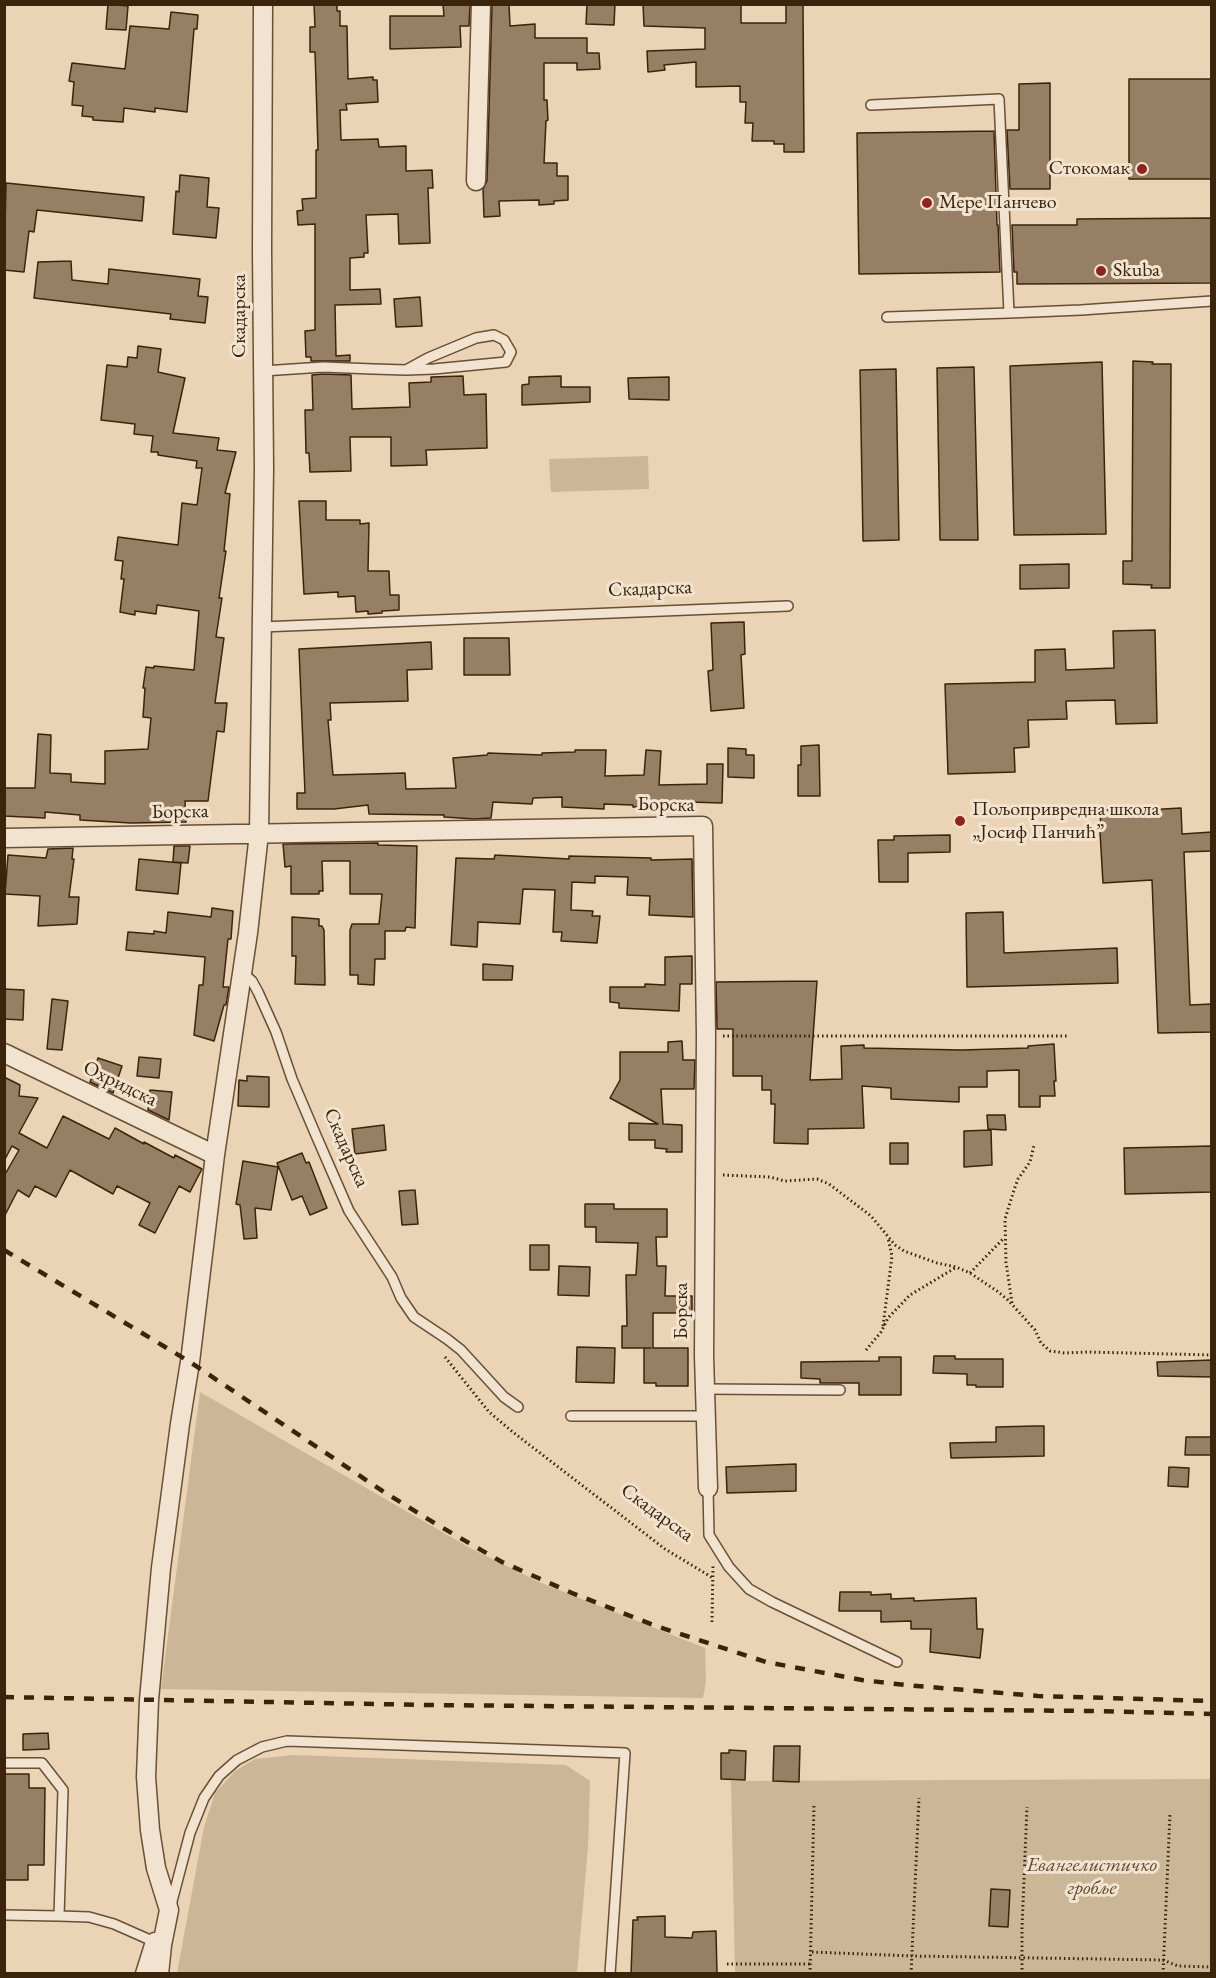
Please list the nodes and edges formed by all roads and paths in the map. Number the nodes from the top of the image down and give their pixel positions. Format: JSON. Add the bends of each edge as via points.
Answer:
{"nodes":[{"id":1,"x":264,"y":4,"type":"edge"},
{"id":2,"x":481,"y":4,"type":"edge"},
{"id":3,"x":871,"y":105,"type":"dead end"},
{"id":4,"x":477,"y":181,"type":"dead end"},
{"id":5,"x":1212,"y":301,"type":"edge"},
{"id":6,"x":1009,"y":313,"type":"junction"},
{"id":7,"x":887,"y":317,"type":"dead end"},
{"id":8,"x":406,"y":370,"type":"junction"},
{"id":9,"x":263,"y":371,"type":"junction"},
{"id":10,"x":788,"y":606,"type":"dead end"},
{"id":11,"x":261,"y":627,"type":"junction"},
{"id":12,"x":259,"y":833,"type":"junction"},
{"id":13,"x":4,"y":838,"type":"edge"},
{"id":14,"x":243,"y":973,"type":"junction"},
{"id":15,"x":706,"y":1036,"type":"junction"},
{"id":16,"x":1067,"y":1036,"type":"dead end"},
{"id":17,"x":4,"y":1053,"type":"edge"},
{"id":18,"x":1034,"y":1145,"type":"dead end"},
{"id":19,"x":215,"y":1155,"type":"junction"},
{"id":20,"x":705,"y":1171,"type":"junction"},
{"id":21,"x":888,"y":1237,"type":"junction"},
{"id":22,"x":1005,"y":1237,"type":"junction"},
{"id":23,"x":956,"y":1267,"type":"junction"},
{"id":24,"x":970,"y":1273,"type":"junction"},
{"id":25,"x":1012,"y":1304,"type":"junction"},
{"id":26,"x":430,"y":1328,"type":"junction"},
{"id":27,"x":883,"y":1328,"type":"junction"},
{"id":28,"x":866,"y":1350,"type":"dead end"},
{"id":29,"x":1212,"y":1355,"type":"edge"},
{"id":30,"x":705,"y":1389,"type":"junction"},
{"id":31,"x":840,"y":1390,"type":"dead end"},
{"id":32,"x":518,"y":1407,"type":"dead end"},
{"id":33,"x":572,"y":1416,"type":"dead end"},
{"id":34,"x":705,"y":1416,"type":"junction"},
{"id":35,"x":708,"y":1488,"type":"joint"},
{"id":36,"x":714,"y":1544,"type":"junction"},
{"id":37,"x":713,"y":1578,"type":"junction"},
{"id":38,"x":712,"y":1622,"type":"dead end"},
{"id":39,"x":897,"y":1662,"type":"dead end"},
{"id":40,"x":4,"y":1763,"type":"edge"},
{"id":41,"x":919,"y":1798,"type":"dead end"},
{"id":42,"x":814,"y":1804,"type":"dead end"},
{"id":43,"x":1027,"y":1807,"type":"dead end"},
{"id":44,"x":1170,"y":1814,"type":"dead end"},
{"id":45,"x":170,"y":1910,"type":"junction"},
{"id":46,"x":4,"y":1915,"type":"edge"},
{"id":47,"x":59,"y":1916,"type":"junction"},
{"id":48,"x":158,"y":1944,"type":"junction"},
{"id":49,"x":812,"y":1952,"type":"junction"},
{"id":50,"x":912,"y":1956,"type":"junction"},
{"id":51,"x":1022,"y":1957,"type":"junction"},
{"id":52,"x":1163,"y":1960,"type":"junction"},
{"id":53,"x":727,"y":1964,"type":"dead end"},
{"id":54,"x":811,"y":1964,"type":"junction"},
{"id":55,"x":1212,"y":1967,"type":"edge"},
{"id":56,"x":145,"y":1974,"type":"edge"},
{"id":57,"x":159,"y":1974,"type":"edge"},
{"id":58,"x":610,"y":1974,"type":"edge"},
{"id":59,"x":810,"y":1974,"type":"edge"},
{"id":60,"x":911,"y":1974,"type":"edge"},
{"id":61,"x":1022,"y":1974,"type":"edge"},
{"id":62,"x":1163,"y":1974,"type":"edge"}],
"edges":[{"from":1,"to":9,"type":"street","name":"Скадарска"},
{"from":2,"to":4,"type":"street"},
{"from":3,"to":6,"type":"lane","via":[[999,99]]},
{"from":5,"to":6,"type":"lane"},
{"from":6,"to":7,"type":"lane"},
{"from":8,"to":8,"type":"lane","via":[[506,362],[511,352],[504,340],[494,334],[476,338]]},
{"from":8,"to":9,"type":"lane","via":[[322,367]]},
{"from":9,"to":11,"type":"street","name":"Скадарска"},
{"from":10,"to":11,"type":"lane","name":"Скадарска"},
{"from":11,"to":12,"type":"street","name":"Скадарска"},
{"from":12,"to":13,"type":"street","name":"Борска"},
{"from":12,"to":14,"type":"street","name":"Скадарска"},
{"from":12,"to":15,"type":"street","name":"Борска","via":[[703,826]]},
{"from":14,"to":19,"type":"street","name":"Скадарска"},
{"from":14,"to":26,"type":"lane","name":"Скадарска","via":[[252,981],[267,1012],[349,1211],[414,1317]]},
{"from":15,"to":16,"type":"path"},
{"from":15,"to":20,"type":"street","name":"Борска"},
{"from":17,"to":19,"type":"street","name":"Охридска"},
{"from":18,"to":22,"type":"path","via":[[1030,1162],[1014,1190],[1005,1219]]},
{"from":19,"to":45,"type":"street","name":"Скадарска","via":[[160,1568],[149,1700],[146,1778],[150,1830],[156,1868]]},
{"from":20,"to":21,"type":"path","via":[[713,1175],[817,1179],[871,1216]]},
{"from":20,"to":30,"type":"street","name":"Борска"},
{"from":21,"to":23,"type":"path","via":[[904,1251]]},
{"from":21,"to":27,"type":"path","via":[[892,1256]]},
{"from":22,"to":24,"type":"path"},
{"from":22,"to":25,"type":"path"},
{"from":23,"to":24,"type":"path"},
{"from":23,"to":27,"type":"path","via":[[910,1295]]},
{"from":24,"to":25,"type":"path"},
{"from":25,"to":29,"type":"path","via":[[1050,1351]]},
{"from":26,"to":32,"type":"lane","name":"Скадарска","via":[[461,1350]]},
{"from":26,"to":37,"type":"path","name":"Скадарска","via":[[445,1356],[489,1412],[665,1549]]},
{"from":27,"to":28,"type":"path"},
{"from":30,"to":31,"type":"lane"},
{"from":30,"to":34,"type":"street","name":"Борска"},
{"from":33,"to":34,"type":"lane"},
{"from":34,"to":35,"type":"street","name":"Борска"},
{"from":35,"to":36,"type":"lane","via":[[709,1535]]},
{"from":36,"to":37,"type":"path"},
{"from":36,"to":39,"type":"lane","via":[[735,1576],[749,1589]]},
{"from":37,"to":38,"type":"path"},
{"from":40,"to":47,"type":"lane","via":[[42,1763],[63,1790]]},
{"from":41,"to":50,"type":"path"},
{"from":42,"to":49,"type":"path"},
{"from":43,"to":51,"type":"path"},
{"from":44,"to":52,"type":"path"},
{"from":45,"to":48,"type":"street"},
{"from":45,"to":58,"type":"lane","via":[[190,1833],[204,1798],[219,1776],[237,1760],[262,1747],[287,1741],[625,1753]]},
{"from":46,"to":47,"type":"lane"},
{"from":47,"to":48,"type":"lane","via":[[89,1917],[114,1924]]},
{"from":48,"to":56,"type":"street"},
{"from":48,"to":57,"type":"street"},
{"from":49,"to":50,"type":"path"},
{"from":49,"to":54,"type":"path"},
{"from":50,"to":51,"type":"path"},
{"from":50,"to":60,"type":"path"},
{"from":51,"to":52,"type":"path"},
{"from":51,"to":61,"type":"path"},
{"from":52,"to":55,"type":"path","via":[[1178,1966]]},
{"from":52,"to":62,"type":"path"},
{"from":53,"to":54,"type":"path"},
{"from":54,"to":59,"type":"path"}]}
